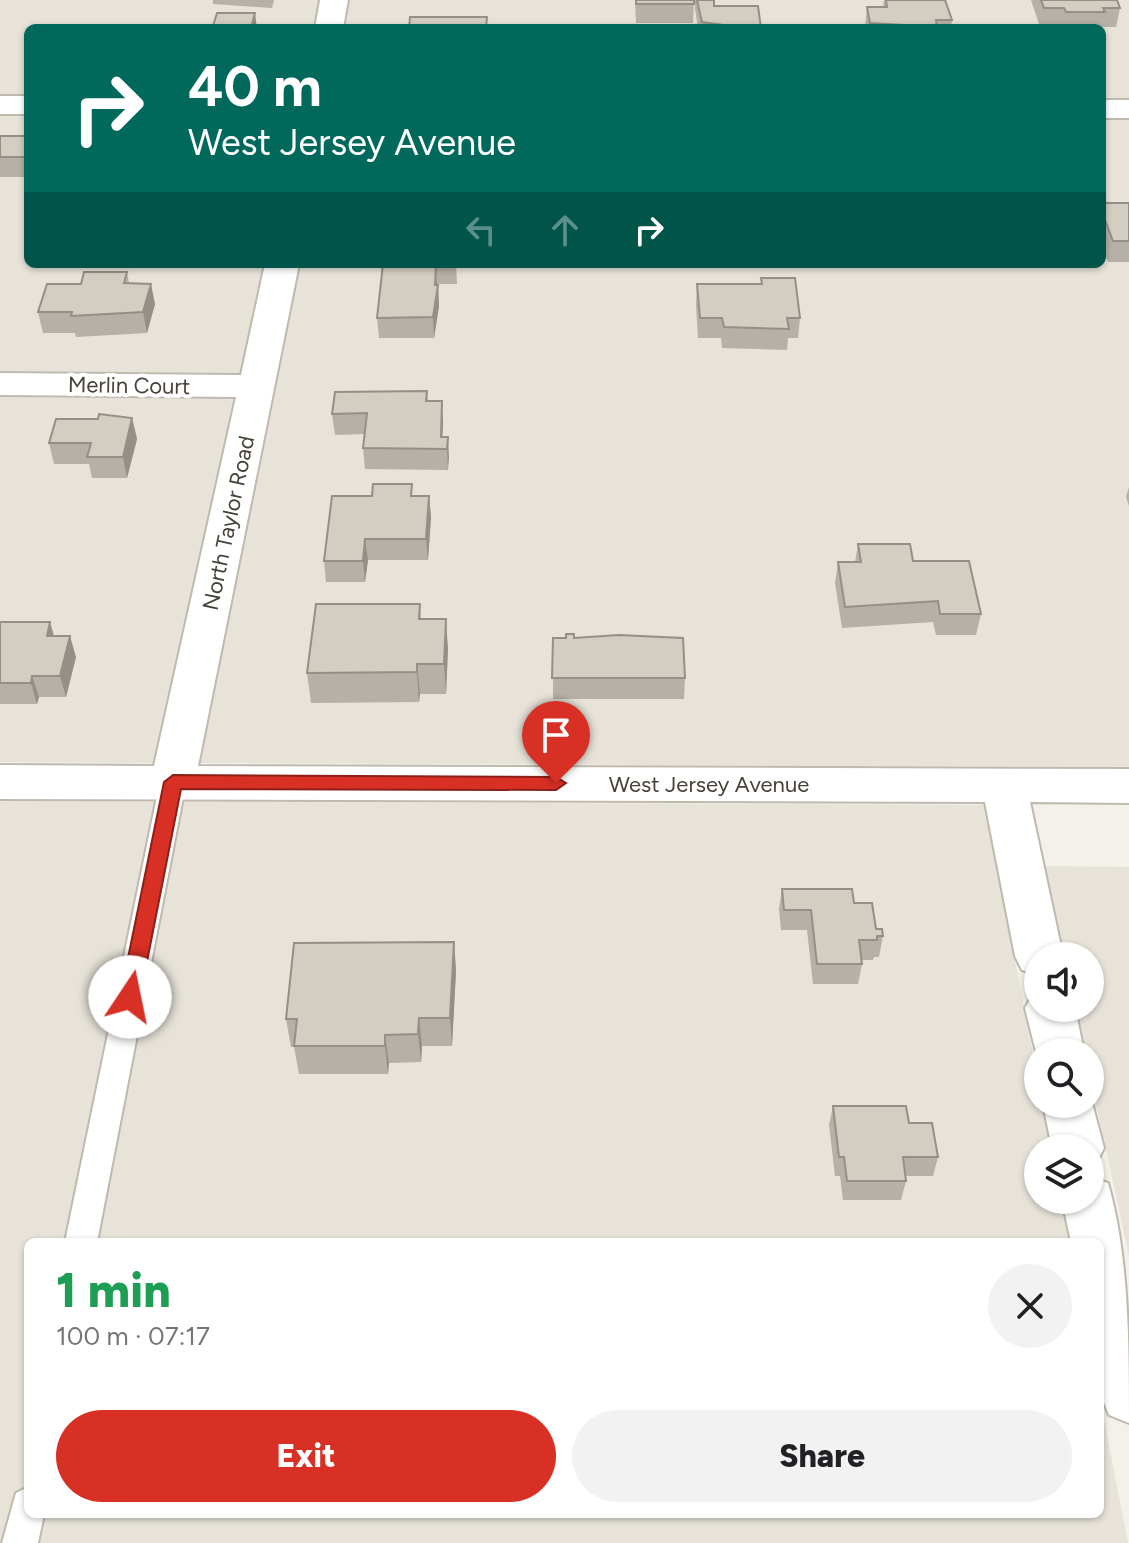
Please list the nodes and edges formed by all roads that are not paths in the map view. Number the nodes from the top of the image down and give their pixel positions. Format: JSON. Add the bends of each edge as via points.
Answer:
{"nodes":[{"id":1,"x":334,"y":0,"type":"edge"},
{"id":2,"x":330,"y":24,"type":"edge"},
{"id":3,"x":0,"y":105,"type":"edge"},
{"id":4,"x":24,"y":105,"type":"edge"},
{"id":5,"x":1106,"y":109,"type":"edge"},
{"id":6,"x":1129,"y":109,"type":"edge"},
{"id":7,"x":281,"y":268,"type":"edge"},
{"id":8,"x":0,"y":384,"type":"edge"},
{"id":9,"x":258,"y":386,"type":"junction"},
{"id":10,"x":0,"y":782,"type":"edge"},
{"id":11,"x":173,"y":782,"type":"junction"},
{"id":12,"x":1004,"y":785,"type":"junction"},
{"id":13,"x":1129,"y":786,"type":"edge"},
{"id":14,"x":1036,"y":942,"type":"edge"},
{"id":15,"x":1092,"y":1214,"type":"edge"},
{"id":16,"x":82,"y":1238,"type":"edge"},
{"id":17,"x":1097,"y":1238,"type":"edge"},
{"id":18,"x":1104,"y":1273,"type":"edge"},
{"id":19,"x":1129,"y":1395,"type":"edge"},
{"id":20,"x":25,"y":1518,"type":"edge"},
{"id":21,"x":20,"y":1543,"type":"edge"}],
"edges":[{"from":1,"to":2,"type":"street"},
{"from":3,"to":4,"type":"street"},
{"from":5,"to":6,"type":"street"},
{"from":7,"to":9,"type":"street","name":"North Taylor Road"},
{"from":8,"to":9,"type":"street","name":"Merlin Court"},
{"from":9,"to":11,"type":"street","name":"North Taylor Road"},
{"from":10,"to":11,"type":"street","name":"West Jersey Avenue"},
{"from":11,"to":12,"type":"street","name":"West Jersey Avenue"},
{"from":11,"to":16,"type":"lane"},
{"from":12,"to":13,"type":"street","name":"West Jersey Avenue"},
{"from":12,"to":14,"type":"street"},
{"from":15,"to":17,"type":"street"},
{"from":18,"to":19,"type":"street"},
{"from":20,"to":21,"type":"lane"}]}
